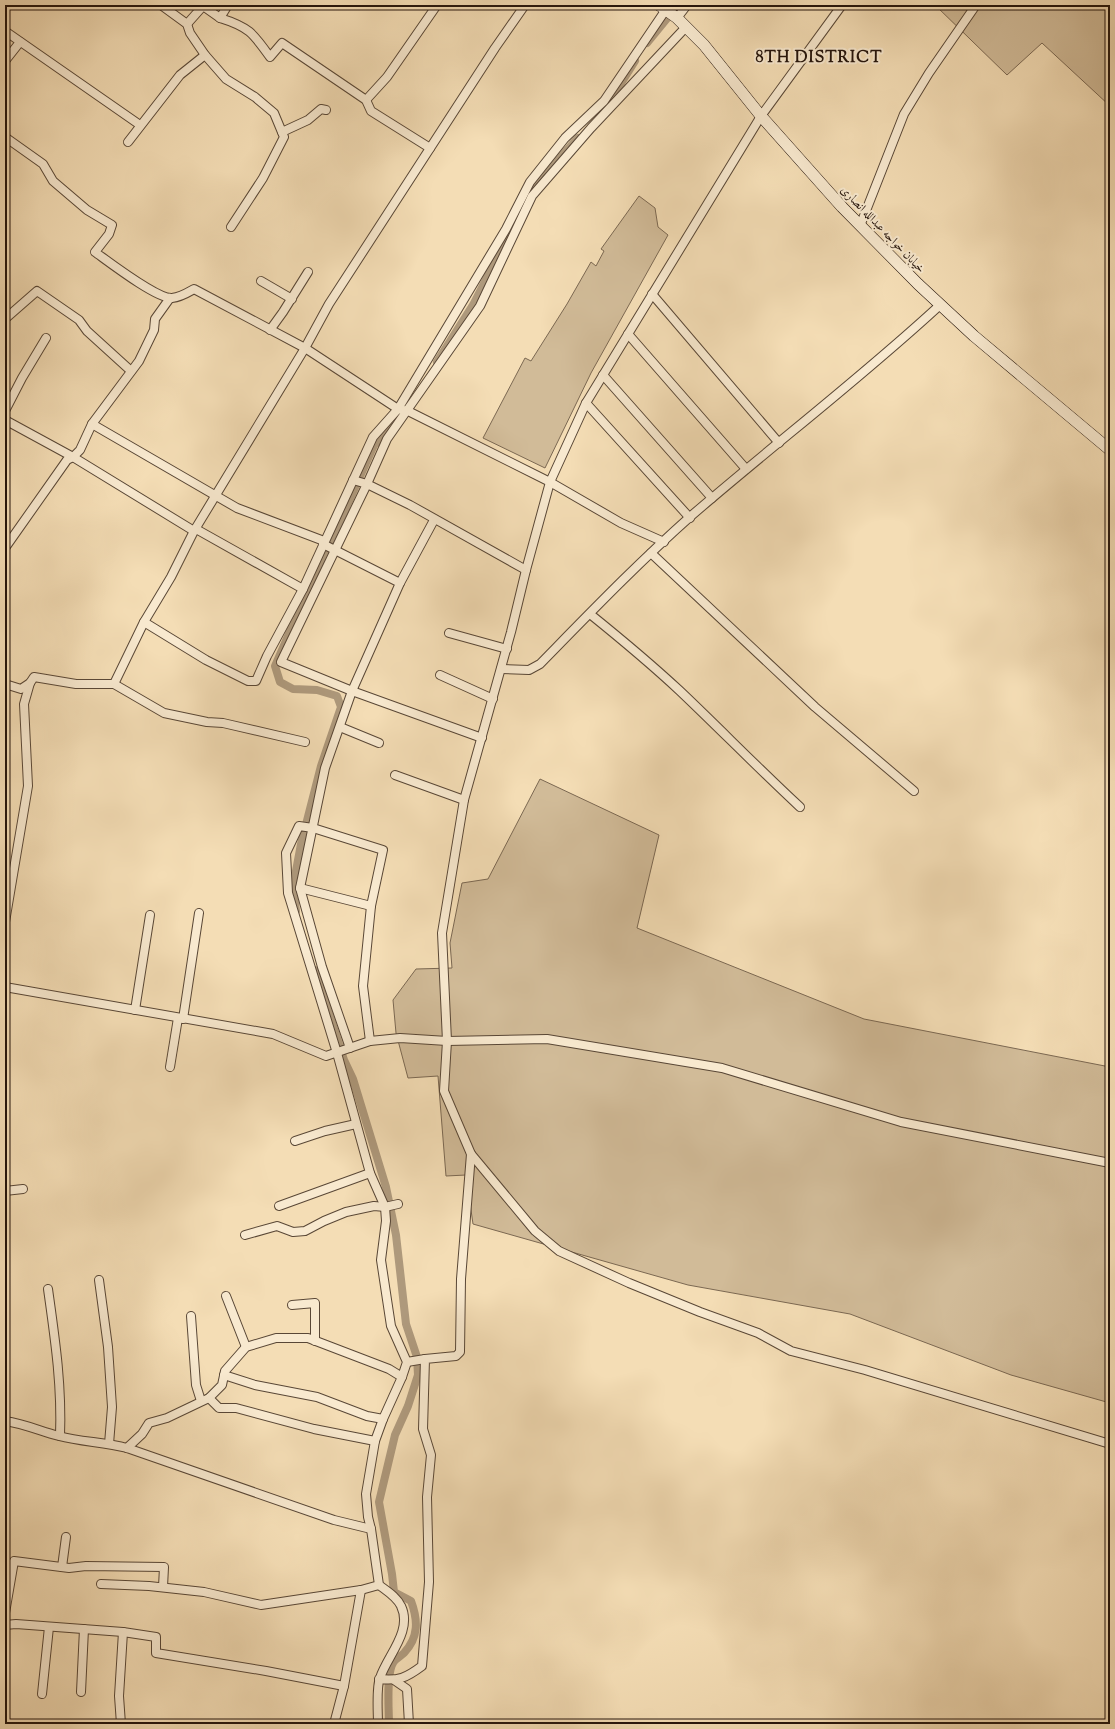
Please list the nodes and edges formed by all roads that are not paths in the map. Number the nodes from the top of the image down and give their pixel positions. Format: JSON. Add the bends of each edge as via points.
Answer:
{"nodes":[{"id":1,"x":161,"y":5,"type":"edge"},
{"id":2,"x":228,"y":5,"type":"edge"},
{"id":3,"x":437,"y":5,"type":"edge"},
{"id":4,"x":525,"y":5,"type":"edge"},
{"id":5,"x":687,"y":5,"type":"edge"},
{"id":6,"x":842,"y":5,"type":"edge"},
{"id":7,"x":976,"y":5,"type":"edge"},
{"id":8,"x":203,"y":6,"type":"edge"},
{"id":9,"x":665,"y":7,"type":"edge"},
{"id":10,"x":220,"y":18,"type":"junction"},
{"id":11,"x":677,"y":18,"type":"junction"},
{"id":12,"x":187,"y":24,"type":"junction"},
{"id":13,"x":686,"y":27,"type":"junction"},
{"id":14,"x":5,"y":31,"type":"edge"},
{"id":15,"x":20,"y":42,"type":"junction"},
{"id":16,"x":205,"y":55,"type":"junction"},
{"id":17,"x":5,"y":61,"type":"edge"},
{"id":18,"x":366,"y":100,"type":"junction"},
{"id":19,"x":326,"y":110,"type":"dead end"},
{"id":20,"x":760,"y":116,"type":"junction"},
{"id":21,"x":140,"y":125,"type":"junction"},
{"id":22,"x":282,"y":132,"type":"junction"},
{"id":23,"x":5,"y":137,"type":"edge"},
{"id":24,"x":128,"y":142,"type":"dead end"},
{"id":25,"x":430,"y":148,"type":"junction"},
{"id":26,"x":860,"y":226,"type":"junction"},
{"id":27,"x":231,"y":227,"type":"dead end"},
{"id":28,"x":308,"y":272,"type":"dead end"},
{"id":29,"x":261,"y":282,"type":"dead end"},
{"id":30,"x":652,"y":294,"type":"junction"},
{"id":31,"x":170,"y":298,"type":"junction"},
{"id":32,"x":292,"y":299,"type":"junction"},
{"id":33,"x":940,"y":305,"type":"junction"},
{"id":34,"x":5,"y":319,"type":"edge"},
{"id":35,"x":270,"y":330,"type":"junction"},
{"id":36,"x":628,"y":334,"type":"junction"},
{"id":37,"x":46,"y":338,"type":"dead end"},
{"id":38,"x":305,"y":348,"type":"junction"},
{"id":39,"x":131,"y":371,"type":"junction"},
{"id":40,"x":603,"y":375,"type":"junction"},
{"id":41,"x":586,"y":403,"type":"junction"},
{"id":42,"x":398,"y":409,"type":"junction"},
{"id":43,"x":5,"y":411,"type":"edge"},
{"id":44,"x":408,"y":411,"type":"junction"},
{"id":45,"x":5,"y":420,"type":"edge"},
{"id":46,"x":92,"y":424,"type":"junction"},
{"id":47,"x":779,"y":443,"type":"junction"},
{"id":48,"x":1110,"y":450,"type":"edge"},
{"id":49,"x":73,"y":457,"type":"junction"},
{"id":50,"x":746,"y":470,"type":"junction"},
{"id":51,"x":352,"y":480,"type":"junction"},
{"id":52,"x":550,"y":482,"type":"junction"},
{"id":53,"x":367,"y":484,"type":"junction"},
{"id":54,"x":215,"y":497,"type":"junction"},
{"id":55,"x":712,"y":498,"type":"junction"},
{"id":56,"x":690,"y":518,"type":"junction"},
{"id":57,"x":434,"y":520,"type":"junction"},
{"id":58,"x":195,"y":530,"type":"junction"},
{"id":59,"x":664,"y":542,"type":"junction"},
{"id":60,"x":323,"y":543,"type":"junction"},
{"id":61,"x":5,"y":548,"type":"edge"},
{"id":62,"x":335,"y":551,"type":"junction"},
{"id":63,"x":651,"y":553,"type":"junction"},
{"id":64,"x":526,"y":570,"type":"junction"},
{"id":65,"x":400,"y":583,"type":"junction"},
{"id":66,"x":303,"y":590,"type":"junction"},
{"id":67,"x":590,"y":614,"type":"junction"},
{"id":68,"x":144,"y":622,"type":"junction"},
{"id":69,"x":449,"y":634,"type":"dead end"},
{"id":70,"x":507,"y":649,"type":"junction"},
{"id":71,"x":267,"y":656,"type":"junction"},
{"id":72,"x":281,"y":662,"type":"junction"},
{"id":73,"x":501,"y":669,"type":"junction"},
{"id":74,"x":440,"y":675,"type":"dead end"},
{"id":75,"x":5,"y":684,"type":"edge"},
{"id":76,"x":30,"y":684,"type":"junction"},
{"id":77,"x":114,"y":684,"type":"junction"},
{"id":78,"x":352,"y":691,"type":"junction"},
{"id":79,"x":493,"y":699,"type":"junction"},
{"id":80,"x":340,"y":727,"type":"junction"},
{"id":81,"x":482,"y":738,"type":"junction"},
{"id":82,"x":305,"y":742,"type":"dead end"},
{"id":83,"x":379,"y":743,"type":"dead end"},
{"id":84,"x":395,"y":775,"type":"dead end"},
{"id":85,"x":914,"y":791,"type":"dead end"},
{"id":86,"x":464,"y":800,"type":"junction"},
{"id":87,"x":800,"y":806,"type":"dead end"},
{"id":88,"x":313,"y":828,"type":"junction"},
{"id":89,"x":300,"y":888,"type":"junction"},
{"id":90,"x":371,"y":906,"type":"junction"},
{"id":91,"x":199,"y":913,"type":"dead end"},
{"id":92,"x":150,"y":915,"type":"dead end"},
{"id":93,"x":5,"y":922,"type":"edge"},
{"id":94,"x":5,"y":987,"type":"edge"},
{"id":95,"x":135,"y":1010,"type":"junction"},
{"id":96,"x":180,"y":1018,"type":"junction"},
{"id":97,"x":370,"y":1041,"type":"junction"},
{"id":98,"x":447,"y":1041,"type":"junction"},
{"id":99,"x":350,"y":1048,"type":"junction"},
{"id":100,"x":337,"y":1053,"type":"junction"},
{"id":101,"x":170,"y":1067,"type":"dead end"},
{"id":102,"x":356,"y":1124,"type":"junction"},
{"id":103,"x":295,"y":1142,"type":"dead end"},
{"id":104,"x":471,"y":1154,"type":"junction"},
{"id":105,"x":1110,"y":1163,"type":"edge"},
{"id":106,"x":370,"y":1173,"type":"junction"},
{"id":107,"x":23,"y":1189,"type":"dead end"},
{"id":108,"x":5,"y":1192,"type":"edge"},
{"id":109,"x":398,"y":1204,"type":"dead end"},
{"id":110,"x":279,"y":1206,"type":"dead end"},
{"id":111,"x":385,"y":1207,"type":"junction"},
{"id":112,"x":245,"y":1235,"type":"dead end"},
{"id":113,"x":100,"y":1280,"type":"dead end"},
{"id":114,"x":48,"y":1289,"type":"dead end"},
{"id":115,"x":226,"y":1296,"type":"dead end"},
{"id":116,"x":292,"y":1305,"type":"dead end"},
{"id":117,"x":191,"y":1316,"type":"dead end"},
{"id":118,"x":314,"y":1341,"type":"junction"},
{"id":119,"x":246,"y":1348,"type":"junction"},
{"id":120,"x":425,"y":1359,"type":"junction"},
{"id":121,"x":407,"y":1362,"type":"junction"},
{"id":122,"x":224,"y":1375,"type":"junction"},
{"id":123,"x":402,"y":1377,"type":"junction"},
{"id":124,"x":205,"y":1400,"type":"junction"},
{"id":125,"x":383,"y":1419,"type":"junction"},
{"id":126,"x":5,"y":1421,"type":"edge"},
{"id":127,"x":60,"y":1436,"type":"junction"},
{"id":128,"x":375,"y":1441,"type":"junction"},
{"id":129,"x":109,"y":1444,"type":"junction"},
{"id":130,"x":1110,"y":1444,"type":"edge"},
{"id":131,"x":127,"y":1448,"type":"junction"},
{"id":132,"x":371,"y":1529,"type":"junction"},
{"id":133,"x":66,"y":1537,"type":"dead end"},
{"id":134,"x":62,"y":1567,"type":"junction"},
{"id":135,"x":101,"y":1584,"type":"dead end"},
{"id":136,"x":379,"y":1585,"type":"junction"},
{"id":137,"x":163,"y":1587,"type":"junction"},
{"id":138,"x":361,"y":1590,"type":"junction"},
{"id":139,"x":5,"y":1613,"type":"edge"},
{"id":140,"x":5,"y":1625,"type":"edge"},
{"id":141,"x":49,"y":1626,"type":"junction"},
{"id":142,"x":84,"y":1629,"type":"junction"},
{"id":143,"x":123,"y":1632,"type":"junction"},
{"id":144,"x":379,"y":1679,"type":"junction"},
{"id":145,"x":394,"y":1680,"type":"junction"},
{"id":146,"x":344,"y":1686,"type":"junction"},
{"id":147,"x":81,"y":1692,"type":"dead end"},
{"id":148,"x":42,"y":1694,"type":"dead end"},
{"id":149,"x":121,"y":1724,"type":"edge"},
{"id":150,"x":334,"y":1724,"type":"edge"},
{"id":151,"x":378,"y":1724,"type":"edge"},
{"id":152,"x":409,"y":1724,"type":"edge"}],
"edges":[{"from":1,"to":12,"type":"street"},
{"from":2,"to":10,"type":"street"},
{"from":3,"to":18,"type":"street","via":[[387,77]]},
{"from":4,"to":25,"type":"street"},
{"from":5,"to":11,"type":"street"},
{"from":6,"to":20,"type":"street"},
{"from":7,"to":26,"type":"street","via":[[904,114]]},
{"from":8,"to":10,"type":"street"},
{"from":8,"to":12,"type":"street"},
{"from":9,"to":11,"type":"street","name":"خیابان خواجه عبدالله انصاری"},
{"from":9,"to":42,"type":"street","via":[[604,100],[565,138],[530,182],[506,229]]},
{"from":10,"to":18,"type":"street","via":[[240,24],[254,35],[270,57],[282,43]]},
{"from":11,"to":13,"type":"street","name":"خیابان خواجه عبدالله انصاری"},
{"from":12,"to":16,"type":"street"},
{"from":13,"to":20,"type":"street","name":"خیابان خواجه عبدالله انصاری","via":[[704,45]]},
{"from":13,"to":44,"type":"street","via":[[591,128],[532,196],[480,306]]},
{"from":14,"to":15,"type":"street"},
{"from":15,"to":17,"type":"street"},
{"from":15,"to":21,"type":"street"},
{"from":16,"to":21,"type":"street","via":[[180,75]]},
{"from":16,"to":22,"type":"street","via":[[226,79],[255,97],[274,113]]},
{"from":18,"to":25,"type":"street","via":[[372,111]]},
{"from":19,"to":22,"type":"street","via":[[321,109],[308,120]]},
{"from":20,"to":26,"type":"street","name":"خیابان خواجه عبدالله انصاری"},
{"from":20,"to":30,"type":"street"},
{"from":21,"to":24,"type":"street"},
{"from":22,"to":27,"type":"street","via":[[284,137],[263,178]]},
{"from":23,"to":31,"type":"street","via":[[43,164],[53,181],[87,210],[112,225],[109,234],[95,252],[158,294]]},
{"from":25,"to":38,"type":"street","via":[[329,304]]},
{"from":26,"to":33,"type":"street","name":"خیابان خواجه عبدالله انصاری"},
{"from":28,"to":32,"type":"street"},
{"from":29,"to":32,"type":"street"},
{"from":30,"to":36,"type":"street"},
{"from":30,"to":47,"type":"street"},
{"from":31,"to":35,"type":"street","via":[[180,297],[194,288]]},
{"from":31,"to":39,"type":"street","via":[[155,319],[154,330],[139,361]]},
{"from":32,"to":35,"type":"street"},
{"from":33,"to":47,"type":"street","via":[[891,350]]},
{"from":33,"to":48,"type":"street","name":"خیابان خواجه عبدالله انصاری"},
{"from":34,"to":39,"type":"street","via":[[37,291],[79,320],[87,331]]},
{"from":35,"to":38,"type":"street"},
{"from":36,"to":40,"type":"street"},
{"from":36,"to":50,"type":"street"},
{"from":37,"to":43,"type":"street"},
{"from":38,"to":42,"type":"street"},
{"from":38,"to":54,"type":"street"},
{"from":39,"to":46,"type":"street"},
{"from":40,"to":41,"type":"street"},
{"from":40,"to":55,"type":"street"},
{"from":41,"to":52,"type":"street"},
{"from":41,"to":56,"type":"street"},
{"from":42,"to":44,"type":"street"},
{"from":42,"to":51,"type":"street","via":[[373,436]]},
{"from":44,"to":52,"type":"street"},
{"from":44,"to":53,"type":"street","via":[[387,439]]},
{"from":45,"to":49,"type":"street"},
{"from":46,"to":49,"type":"street","via":[[80,450]]},
{"from":46,"to":54,"type":"street"},
{"from":47,"to":50,"type":"street"},
{"from":49,"to":58,"type":"street"},
{"from":49,"to":61,"type":"street","via":[[67,460]]},
{"from":50,"to":55,"type":"street"},
{"from":51,"to":53,"type":"street"},
{"from":51,"to":60,"type":"street"},
{"from":52,"to":59,"type":"street","via":[[621,523]]},
{"from":52,"to":64,"type":"street"},
{"from":53,"to":57,"type":"street"},
{"from":53,"to":62,"type":"street"},
{"from":54,"to":58,"type":"street"},
{"from":54,"to":60,"type":"street"},
{"from":55,"to":56,"type":"street"},
{"from":56,"to":59,"type":"street"},
{"from":57,"to":64,"type":"street"},
{"from":57,"to":65,"type":"street"},
{"from":58,"to":66,"type":"street"},
{"from":58,"to":68,"type":"street"},
{"from":59,"to":63,"type":"street"},
{"from":60,"to":62,"type":"street"},
{"from":60,"to":66,"type":"street"},
{"from":62,"to":65,"type":"street"},
{"from":62,"to":72,"type":"street"},
{"from":63,"to":67,"type":"street"},
{"from":63,"to":85,"type":"street","via":[[815,707]]},
{"from":64,"to":70,"type":"street"},
{"from":65,"to":78,"type":"street"},
{"from":66,"to":71,"type":"street"},
{"from":67,"to":73,"type":"street","via":[[540,664],[529,670]]},
{"from":67,"to":87,"type":"street","via":[[680,692]]},
{"from":68,"to":71,"type":"street","via":[[206,660],[248,681],[256,681]]},
{"from":68,"to":77,"type":"street"},
{"from":69,"to":70,"type":"street"},
{"from":70,"to":73,"type":"street"},
{"from":71,"to":72,"type":"street"},
{"from":72,"to":78,"type":"street"},
{"from":73,"to":79,"type":"street"},
{"from":74,"to":79,"type":"street"},
{"from":75,"to":76,"type":"street","via":[[21,689]]},
{"from":76,"to":77,"type":"street","via":[[34,677],[76,684]]},
{"from":76,"to":93,"type":"street","via":[[24,704],[28,786]]},
{"from":77,"to":82,"type":"street","via":[[164,713],[223,723]]},
{"from":78,"to":80,"type":"street"},
{"from":78,"to":81,"type":"street"},
{"from":79,"to":81,"type":"street"},
{"from":80,"to":83,"type":"street"},
{"from":80,"to":88,"type":"street","via":[[325,768]]},
{"from":81,"to":86,"type":"street"},
{"from":84,"to":86,"type":"street"},
{"from":86,"to":98,"type":"street","via":[[442,933]]},
{"from":88,"to":89,"type":"street"},
{"from":88,"to":90,"type":"street","via":[[383,850]]},
{"from":88,"to":100,"type":"street","via":[[299,826],[286,853],[288,893]]},
{"from":89,"to":90,"type":"street"},
{"from":89,"to":99,"type":"street","via":[[322,967]]},
{"from":90,"to":97,"type":"street","via":[[363,986]]},
{"from":91,"to":96,"type":"street"},
{"from":92,"to":95,"type":"street"},
{"from":94,"to":95,"type":"street"},
{"from":95,"to":96,"type":"street"},
{"from":96,"to":100,"type":"street","via":[[273,1034],[326,1056]]},
{"from":96,"to":101,"type":"street"},
{"from":97,"to":98,"type":"street","via":[[400,1038]]},
{"from":97,"to":99,"type":"street"},
{"from":98,"to":104,"type":"street","via":[[444,1091]]},
{"from":98,"to":105,"type":"street","via":[[547,1039],[722,1068],[901,1122]]},
{"from":99,"to":100,"type":"street"},
{"from":100,"to":102,"type":"street"},
{"from":102,"to":103,"type":"street"},
{"from":102,"to":106,"type":"street"},
{"from":104,"to":120,"type":"street","via":[[461,1279],[460,1352],[456,1356]]},
{"from":104,"to":130,"type":"street","via":[[535,1231],[559,1251],[629,1284],[758,1333],[791,1351],[865,1370]]},
{"from":106,"to":110,"type":"street"},
{"from":106,"to":111,"type":"street"},
{"from":107,"to":108,"type":"street"},
{"from":109,"to":111,"type":"street"},
{"from":111,"to":112,"type":"street","via":[[374,1206],[346,1212],[305,1231],[293,1232],[277,1226]]},
{"from":111,"to":121,"type":"street","via":[[382,1260],[391,1326]]},
{"from":113,"to":129,"type":"street","via":[[112,1407]]},
{"from":114,"to":127,"type":"street","via":[[61,1403]]},
{"from":115,"to":119,"type":"street"},
{"from":116,"to":118,"type":"street","via":[[315,1303]]},
{"from":117,"to":124,"type":"street","via":[[196,1385]]},
{"from":118,"to":119,"type":"street","via":[[308,1338],[276,1338]]},
{"from":118,"to":123,"type":"street","via":[[390,1369]]},
{"from":119,"to":122,"type":"street"},
{"from":120,"to":121,"type":"street"},
{"from":120,"to":145,"type":"street","via":[[423,1429],[431,1455],[427,1497],[429,1582],[422,1666],[407,1676]]},
{"from":121,"to":123,"type":"street"},
{"from":122,"to":124,"type":"street","via":[[222,1385]]},
{"from":122,"to":125,"type":"street","via":[[255,1385],[317,1397]]},
{"from":123,"to":125,"type":"street"},
{"from":124,"to":128,"type":"street","via":[[219,1408],[236,1408],[314,1429]]},
{"from":124,"to":131,"type":"street","via":[[167,1418],[149,1423],[142,1434]]},
{"from":125,"to":128,"type":"street"},
{"from":126,"to":127,"type":"street","via":[[25,1424]]},
{"from":127,"to":129,"type":"street"},
{"from":128,"to":132,"type":"street","via":[[366,1494]]},
{"from":129,"to":131,"type":"street"},
{"from":131,"to":132,"type":"street","via":[[334,1520]]},
{"from":132,"to":136,"type":"street"},
{"from":133,"to":134,"type":"street"},
{"from":134,"to":137,"type":"street","via":[[164,1568]]},
{"from":134,"to":139,"type":"street","via":[[14,1561]]},
{"from":135,"to":137,"type":"street"},
{"from":136,"to":138,"type":"street"},
{"from":136,"to":144,"type":"street","via":[[396,1598],[402,1607],[404,1619],[403,1630]]},
{"from":137,"to":138,"type":"street","via":[[204,1592],[262,1605]]},
{"from":138,"to":146,"type":"street"},
{"from":140,"to":141,"type":"street"},
{"from":141,"to":142,"type":"street"},
{"from":141,"to":148,"type":"street"},
{"from":142,"to":143,"type":"street"},
{"from":142,"to":147,"type":"street"},
{"from":143,"to":146,"type":"street","via":[[156,1637],[156,1653]]},
{"from":143,"to":149,"type":"street","via":[[119,1696]]},
{"from":144,"to":145,"type":"street"},
{"from":144,"to":151,"type":"street"},
{"from":145,"to":152,"type":"street","via":[[407,1689]]},
{"from":146,"to":150,"type":"street"}]}
